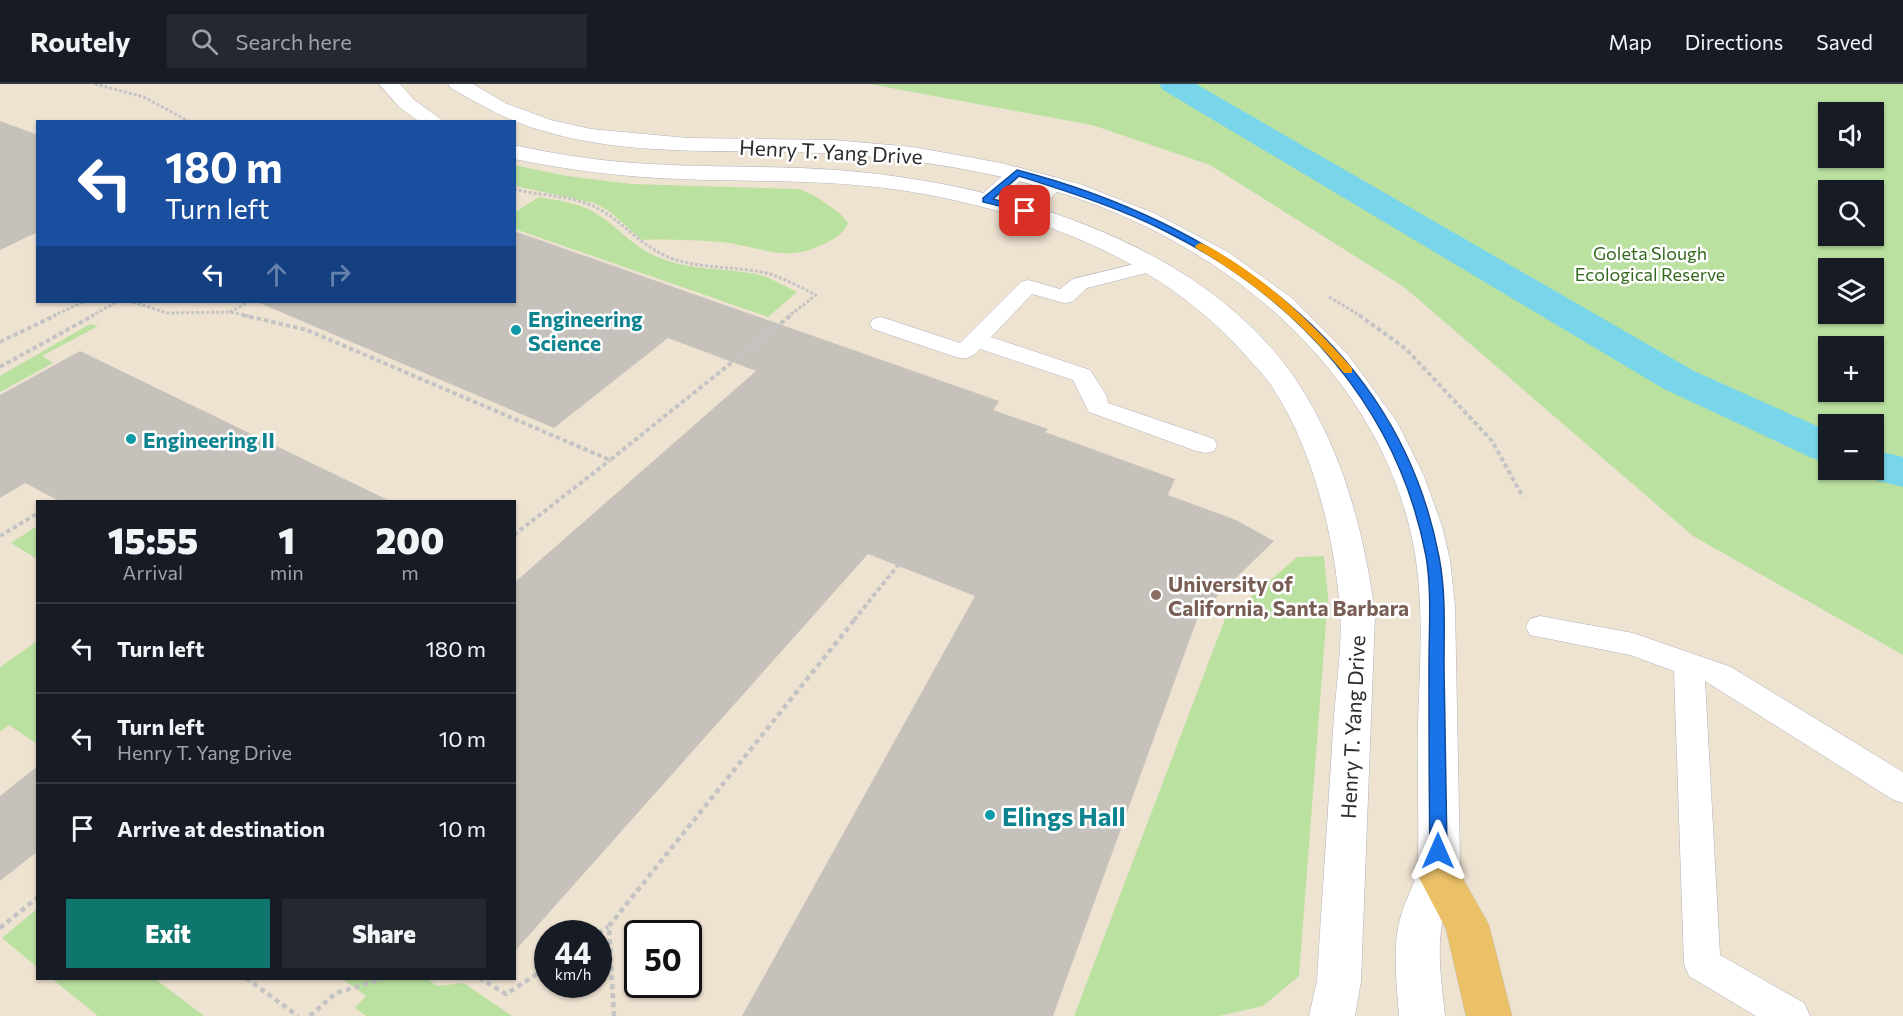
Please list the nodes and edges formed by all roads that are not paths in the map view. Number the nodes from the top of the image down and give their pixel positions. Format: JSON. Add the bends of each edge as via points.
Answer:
{"nodes":[{"id":1,"x":389,"y":84,"type":"edge"},
{"id":2,"x":458,"y":84,"type":"edge"},
{"id":3,"x":430,"y":120,"type":"edge"},
{"id":4,"x":516,"y":152,"type":"edge"},
{"id":5,"x":1017,"y":172,"type":"junction"},
{"id":6,"x":1055,"y":183,"type":"junction"},
{"id":7,"x":987,"y":200,"type":"junction"},
{"id":8,"x":1025,"y":211,"type":"junction"},
{"id":9,"x":1151,"y":266,"type":"junction"},
{"id":10,"x":881,"y":324,"type":"dead end"},
{"id":11,"x":976,"y":340,"type":"junction"},
{"id":12,"x":1205,"y":445,"type":"dead end"},
{"id":13,"x":1540,"y":627,"type":"dead end"},
{"id":14,"x":1689,"y":664,"type":"junction"},
{"id":15,"x":1903,"y":789,"type":"edge"},
{"id":16,"x":1438,"y":874,"type":"junction"},
{"id":17,"x":1332,"y":1016,"type":"edge"},
{"id":18,"x":1422,"y":1016,"type":"edge"},
{"id":19,"x":1489,"y":1016,"type":"edge"},
{"id":20,"x":1791,"y":1016,"type":"edge"}],
"edges":[{"from":1,"to":3,"type":"main road","via":[[407,104]]},
{"from":2,"to":5,"type":"main road","name":"Henry T. Yang Drive","via":[[517,116],[589,135],[677,144],[873,150]]},
{"from":4,"to":7,"type":"main road","name":"Henry T. Yang Drive","via":[[645,172],[888,182]]},
{"from":5,"to":6,"type":"main road","name":"Henry T. Yang Drive"},
{"from":5,"to":7,"type":"lane"},
{"from":6,"to":8,"type":"lane"},
{"from":6,"to":16,"type":"main road","name":"Henry T. Yang Drive","via":[[1136,213],[1242,271],[1312,330],[1344,365],[1398,450],[1419,502],[1433,558]]},
{"from":7,"to":8,"type":"main road","name":"Henry T. Yang Drive"},
{"from":8,"to":9,"type":"main road","name":"Henry T. Yang Drive","via":[[1103,241]]},
{"from":9,"to":11,"type":"lane","via":[[1080,283],[1064,297],[1028,286]]},
{"from":9,"to":17,"type":"main road","name":"Henry T. Yang Drive","via":[[1222,315],[1279,376],[1318,448],[1339,501],[1352,556],[1358,614],[1339,981]]},
{"from":10,"to":11,"type":"lane","via":[[964,352]]},
{"from":11,"to":12,"type":"lane","via":[[1082,375],[1097,406]]},
{"from":13,"to":14,"type":"lane","via":[[1633,644]]},
{"from":14,"to":15,"type":"lane","via":[[1720,675]]},
{"from":14,"to":20,"type":"lane","via":[[1702,964]]},
{"from":16,"to":18,"type":"main road","name":"Henry T. Yang Drive","via":[[1420,924]]},
{"from":16,"to":19,"type":"main road","via":[[1467,925]]}]}
